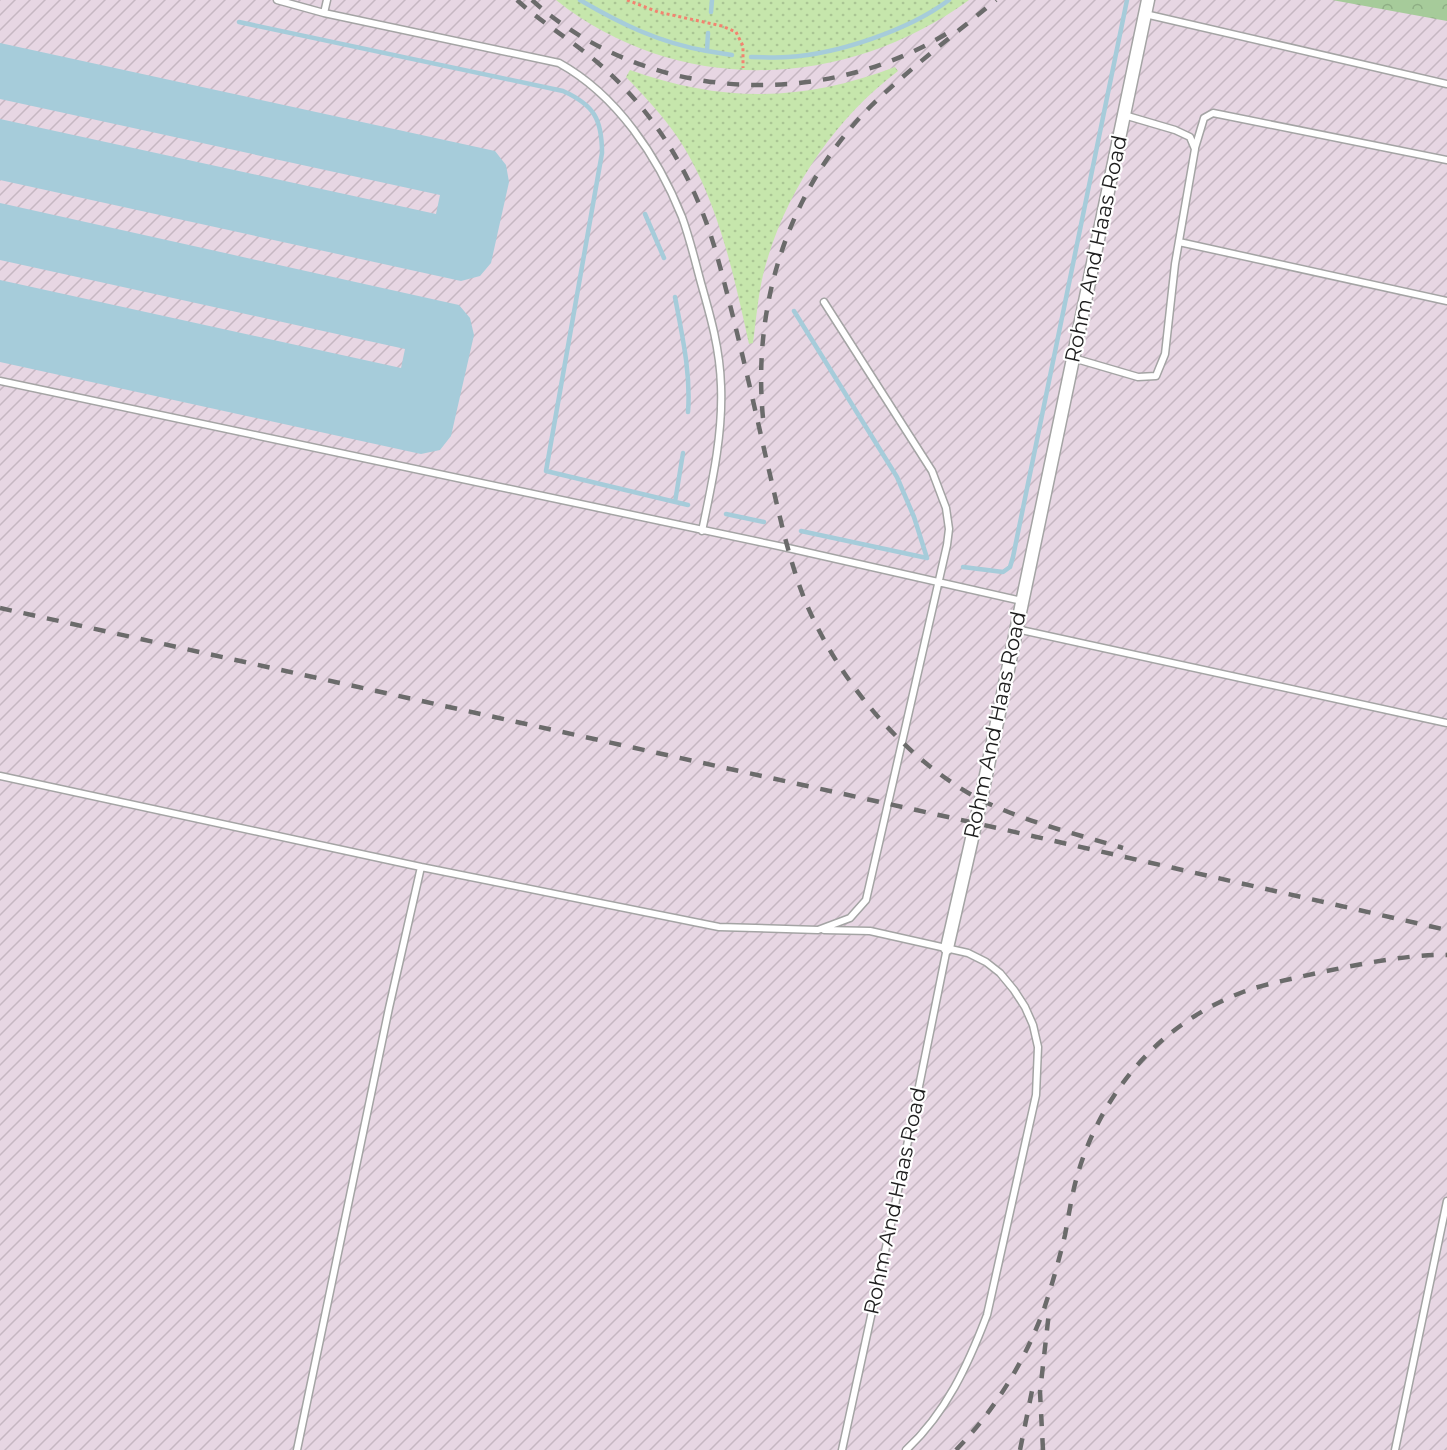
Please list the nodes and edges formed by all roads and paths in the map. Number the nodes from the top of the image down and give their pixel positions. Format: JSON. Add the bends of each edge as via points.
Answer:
{"nodes":[{"id":1,"x":277,"y":0,"type":"edge"},
{"id":2,"x":327,"y":0,"type":"edge"},
{"id":3,"x":627,"y":0,"type":"edge"},
{"id":4,"x":1148,"y":0,"type":"edge"},
{"id":5,"x":324,"y":14,"type":"junction"},
{"id":6,"x":1145,"y":14,"type":"junction"},
{"id":7,"x":743,"y":68,"type":"dead end"},
{"id":8,"x":1447,"y":84,"type":"edge"},
{"id":9,"x":1124,"y":115,"type":"junction"},
{"id":10,"x":1195,"y":149,"type":"junction"},
{"id":11,"x":1447,"y":160,"type":"edge"},
{"id":12,"x":1179,"y":242,"type":"junction"},
{"id":13,"x":1447,"y":301,"type":"edge"},
{"id":14,"x":824,"y":302,"type":"dead end"},
{"id":15,"x":1073,"y":358,"type":"junction"},
{"id":16,"x":0,"y":381,"type":"edge"},
{"id":17,"x":702,"y":531,"type":"junction"},
{"id":18,"x":939,"y":582,"type":"junction"},
{"id":19,"x":1022,"y":601,"type":"junction"},
{"id":20,"x":1016,"y":629,"type":"junction"},
{"id":21,"x":1447,"y":723,"type":"edge"},
{"id":22,"x":0,"y":776,"type":"edge"},
{"id":23,"x":421,"y":867,"type":"junction"},
{"id":24,"x":818,"y":930,"type":"junction"},
{"id":25,"x":947,"y":948,"type":"junction"},
{"id":26,"x":1447,"y":1201,"type":"edge"},
{"id":27,"x":297,"y":1450,"type":"edge"},
{"id":28,"x":842,"y":1450,"type":"edge"},
{"id":29,"x":906,"y":1450,"type":"edge"},
{"id":30,"x":1395,"y":1450,"type":"edge"}],
"edges":[{"from":1,"to":5,"type":"lane"},
{"from":2,"to":5,"type":"lane"},
{"from":3,"to":7,"type":"path","via":[[658,12],[730,29],[743,46]]},
{"from":4,"to":6,"type":"street","name":"Rohm And Haas Road"},
{"from":5,"to":17,"type":"lane","via":[[559,63],[613,104],[636,134],[682,219],[717,338],[719,433]]},
{"from":6,"to":8,"type":"lane"},
{"from":6,"to":9,"type":"street","name":"Rohm And Haas Road"},
{"from":9,"to":10,"type":"lane","via":[[1190,137]]},
{"from":9,"to":15,"type":"street","name":"Rohm And Haas Road"},
{"from":10,"to":11,"type":"lane","via":[[1204,118],[1213,114]]},
{"from":10,"to":12,"type":"lane"},
{"from":12,"to":13,"type":"lane"},
{"from":12,"to":15,"type":"lane","via":[[1165,354],[1156,376],[1138,377]]},
{"from":14,"to":18,"type":"lane","via":[[940,487],[949,529]]},
{"from":15,"to":19,"type":"street","name":"Rohm And Haas Road"},
{"from":16,"to":17,"type":"lane"},
{"from":17,"to":18,"type":"lane"},
{"from":18,"to":19,"type":"lane"},
{"from":18,"to":24,"type":"lane","via":[[866,900],[850,918]]},
{"from":19,"to":20,"type":"street","name":"Rohm And Haas Road"},
{"from":20,"to":21,"type":"lane"},
{"from":20,"to":25,"type":"street","name":"Rohm And Haas Road"},
{"from":22,"to":23,"type":"lane"},
{"from":23,"to":24,"type":"lane","via":[[719,927]]},
{"from":23,"to":27,"type":"lane"},
{"from":24,"to":25,"type":"lane","via":[[870,932]]},
{"from":25,"to":28,"type":"lane","name":"Rohm And Haas Road"},
{"from":25,"to":29,"type":"lane","via":[[986,962],[1000,973],[1025,1007],[1038,1047],[1036,1095],[987,1315],[941,1412]]},
{"from":26,"to":30,"type":"lane"}]}
